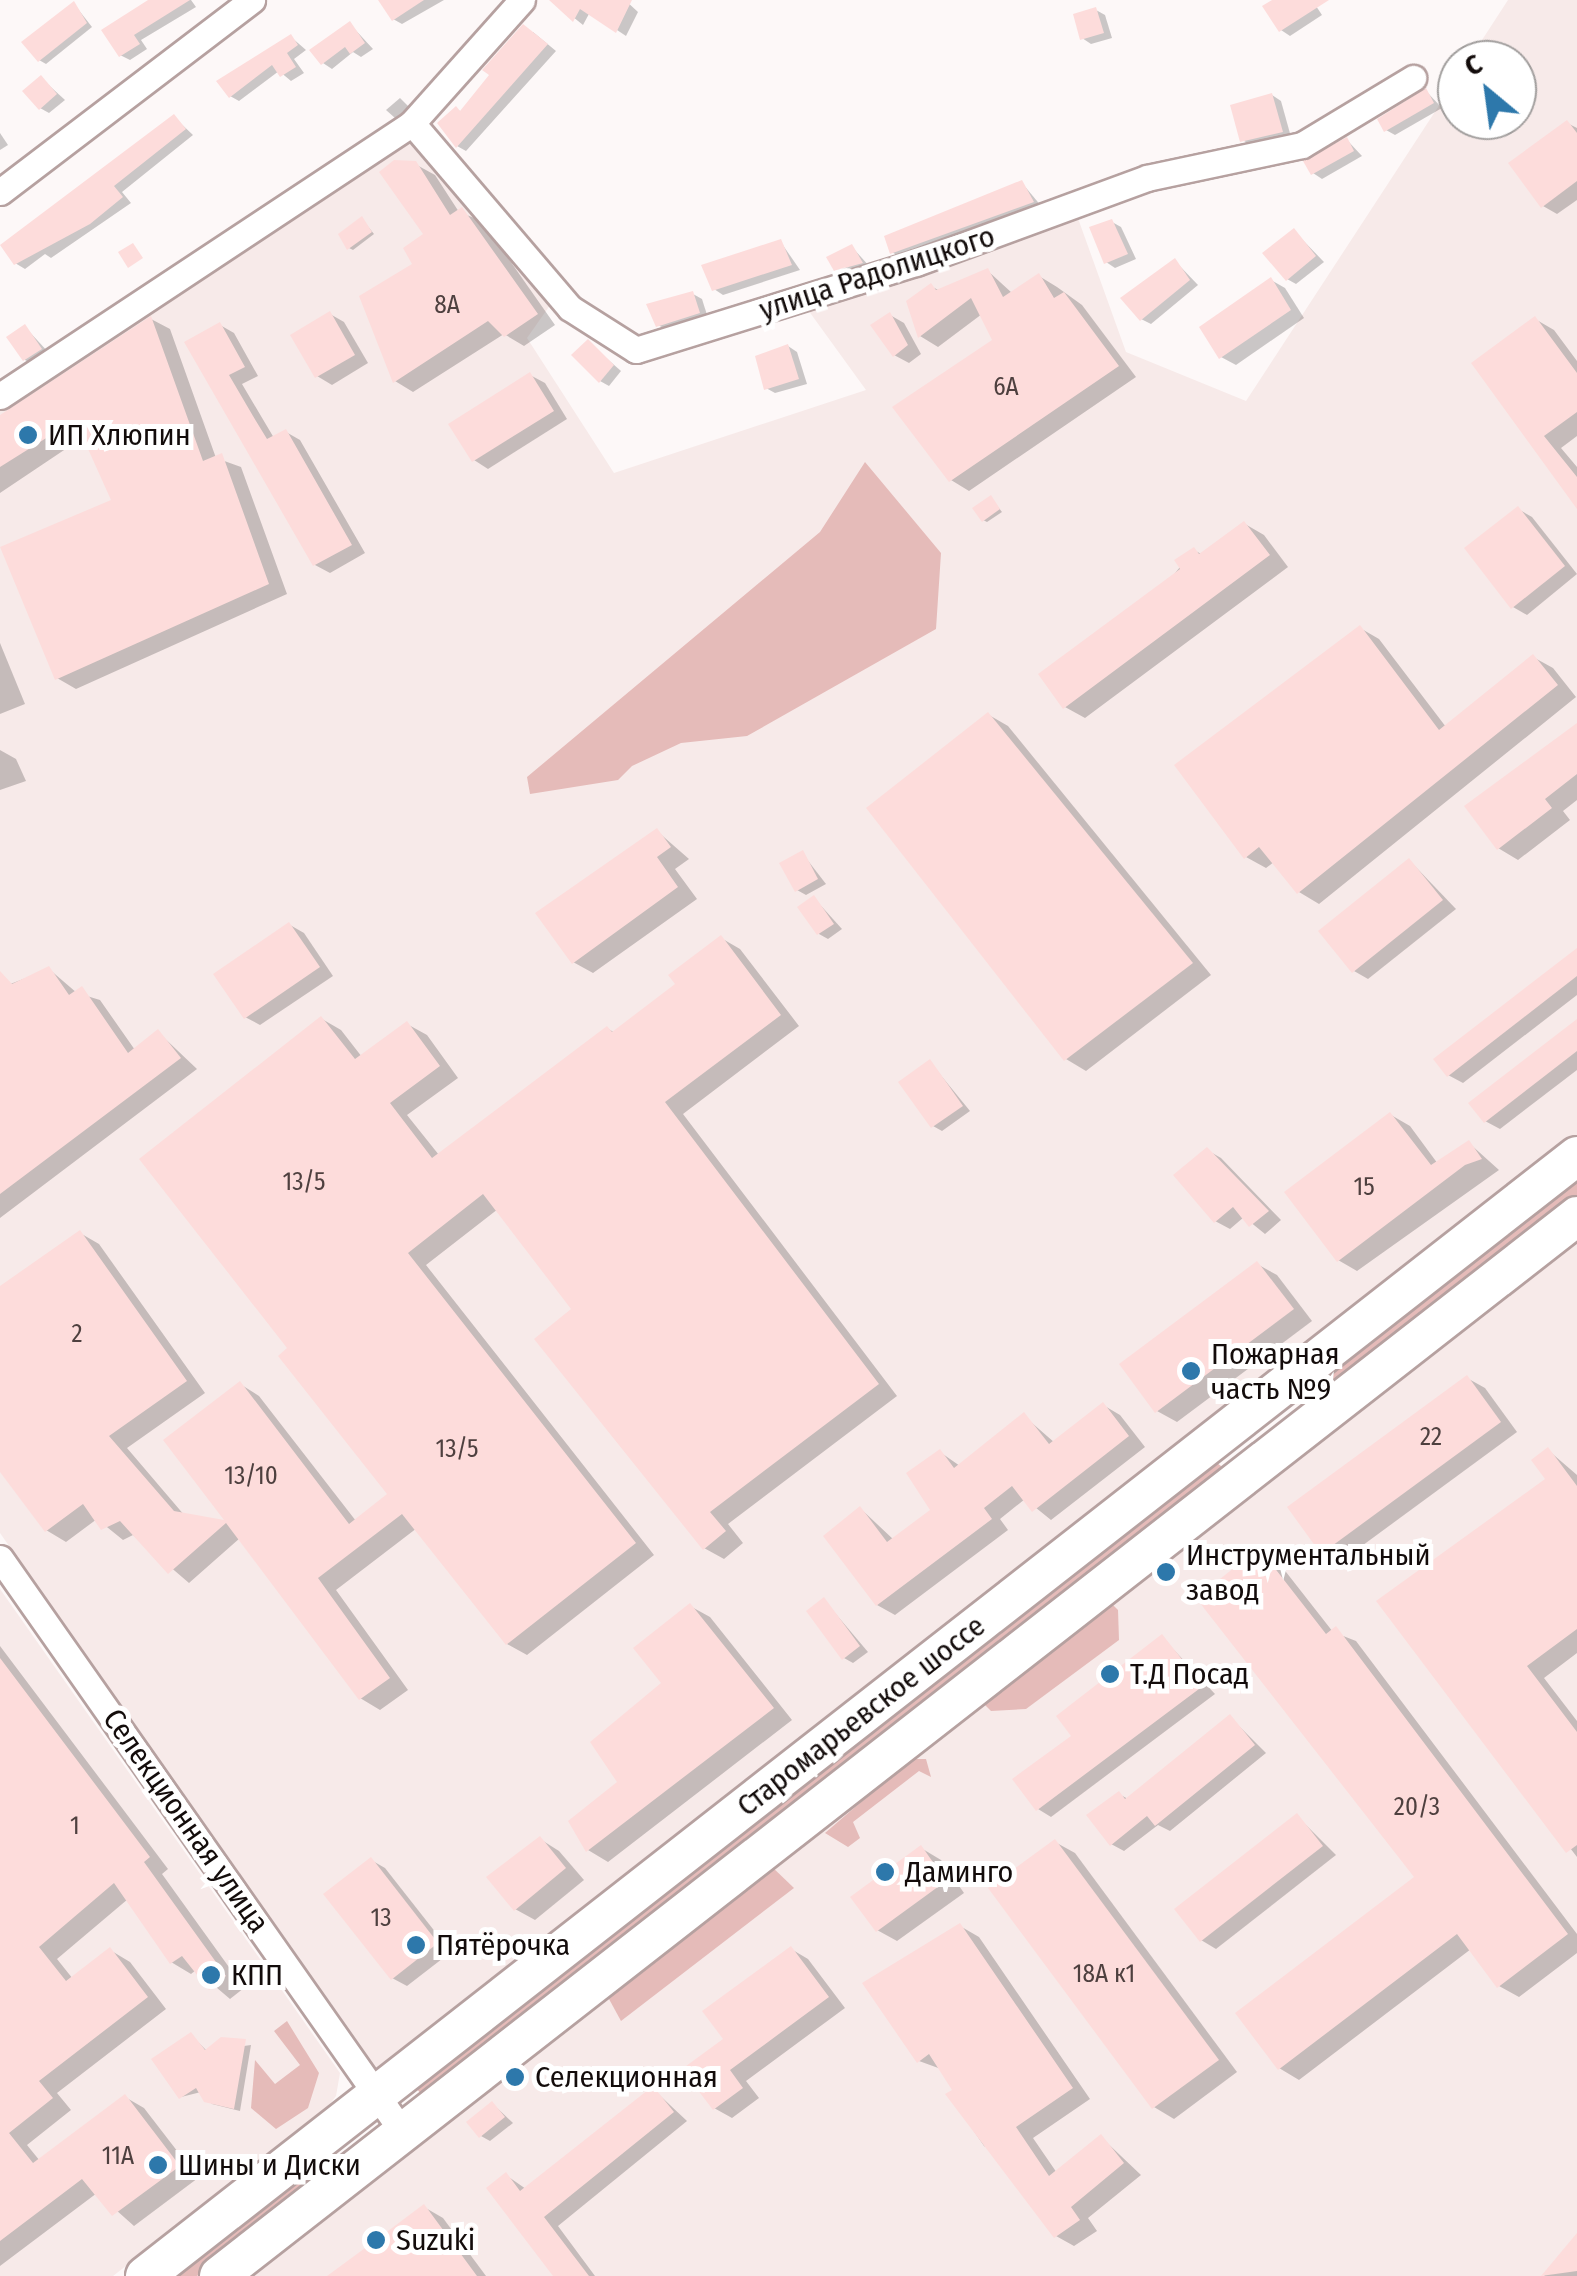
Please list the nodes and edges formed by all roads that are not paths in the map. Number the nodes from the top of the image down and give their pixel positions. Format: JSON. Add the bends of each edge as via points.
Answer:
{"nodes":[{"id":1,"x":252,"y":0,"type":"edge"},
{"id":2,"x":522,"y":0,"type":"edge"},
{"id":3,"x":1413,"y":78,"type":"dead end"},
{"id":4,"x":412,"y":122,"type":"junction"},
{"id":5,"x":0,"y":192,"type":"edge"},
{"id":6,"x":0,"y":396,"type":"edge"},
{"id":7,"x":1577,"y":1156,"type":"edge"},
{"id":8,"x":1577,"y":1216,"type":"edge"},
{"id":9,"x":1241,"y":1420,"type":"junction"},
{"id":10,"x":1272,"y":1459,"type":"junction"},
{"id":11,"x":0,"y":1558,"type":"edge"},
{"id":12,"x":375,"y":2094,"type":"junction"},
{"id":13,"x":404,"y":2134,"type":"junction"},
{"id":14,"x":145,"y":2276,"type":"edge"},
{"id":15,"x":220,"y":2276,"type":"edge"}],
"edges":[{"from":1,"to":5,"type":"street"},
{"from":2,"to":4,"type":"street"},
{"from":3,"to":4,"type":"street","name":"улица Радолицкого","via":[[1302,144],[1147,178],[916,264],[636,350],[570,308]]},
{"from":4,"to":6,"type":"street"},
{"from":7,"to":9,"type":"main road","name":"Старомарьевское шоссе"},
{"from":8,"to":10,"type":"main road","name":"Старомарьевское шоссе"},
{"from":9,"to":10,"type":"main road"},
{"from":9,"to":12,"type":"main road","name":"Старомарьевское шоссе"},
{"from":10,"to":13,"type":"main road","name":"Старомарьевское шоссе"},
{"from":11,"to":12,"type":"street","name":"Селекционная улица"},
{"from":12,"to":13,"type":"street","name":"Селекционная улица"},
{"from":12,"to":14,"type":"main road","name":"Старомарьевское шоссе"},
{"from":13,"to":15,"type":"main road","name":"Старомарьевское шоссе"}]}
